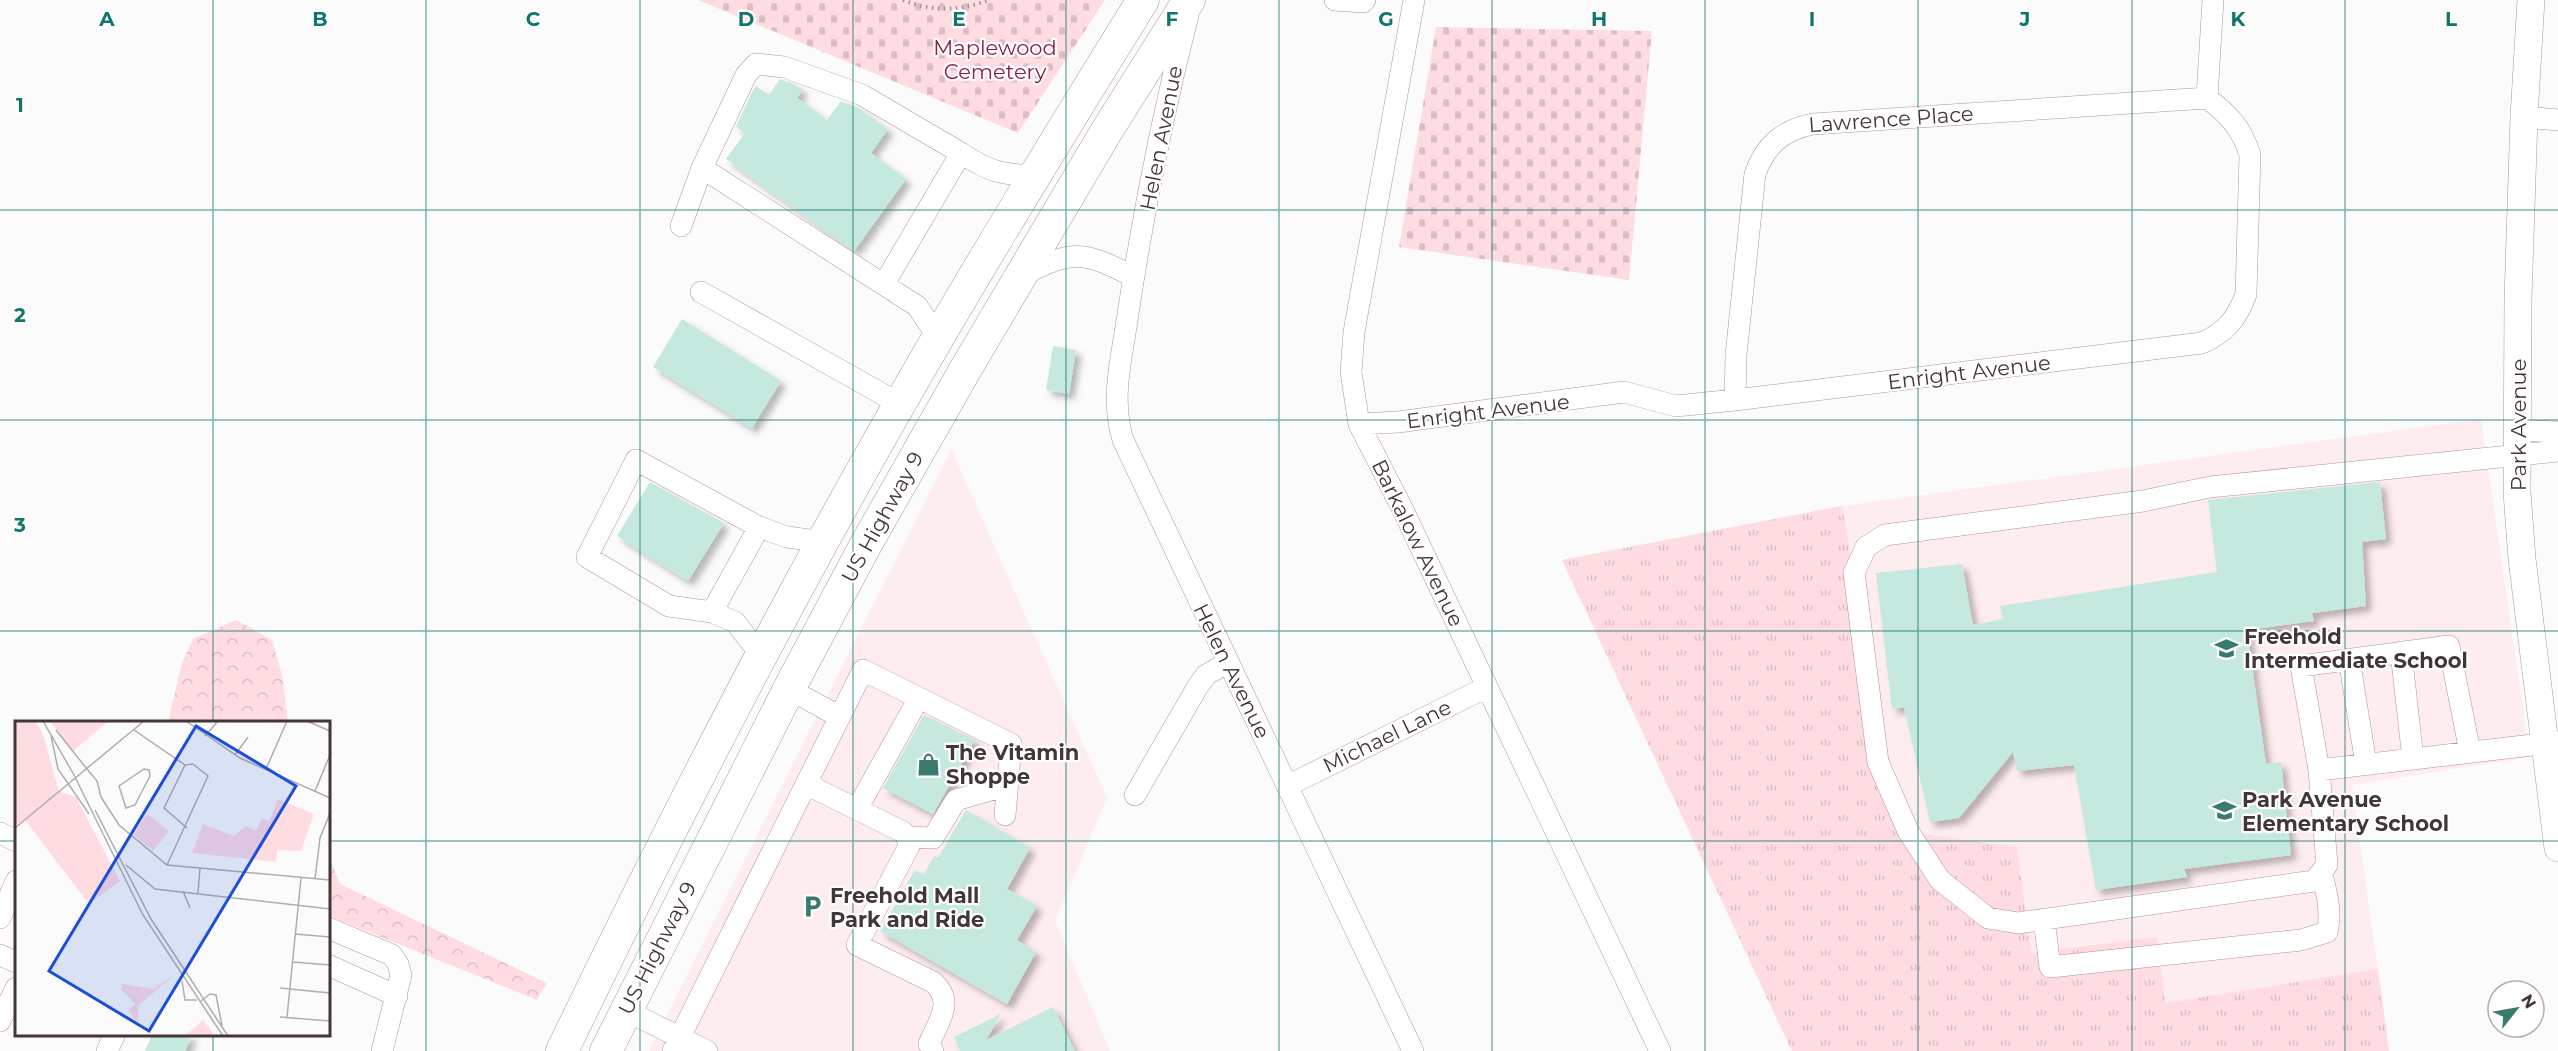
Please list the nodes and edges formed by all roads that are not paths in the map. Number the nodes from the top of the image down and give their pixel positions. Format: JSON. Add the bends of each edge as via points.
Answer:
{"nodes":[{"id":1,"x":1143,"y":0,"type":"edge"},
{"id":2,"x":1190,"y":0,"type":"edge"},
{"id":3,"x":1335,"y":0,"type":"edge"},
{"id":4,"x":1365,"y":0,"type":"edge"},
{"id":5,"x":1414,"y":0,"type":"edge"},
{"id":6,"x":2212,"y":0,"type":"edge"},
{"id":7,"x":2531,"y":0,"type":"edge"},
{"id":8,"x":2206,"y":98,"type":"junction"},
{"id":9,"x":2524,"y":117,"type":"junction"},
{"id":10,"x":2558,"y":120,"type":"edge"},
{"id":11,"x":961,"y":153,"type":"junction"},
{"id":12,"x":702,"y":168,"type":"junction"},
{"id":13,"x":1034,"y":176,"type":"junction"},
{"id":14,"x":681,"y":226,"type":"dead end"},
{"id":15,"x":1021,"y":276,"type":"junction"},
{"id":16,"x":1134,"y":277,"type":"junction"},
{"id":17,"x":884,"y":284,"type":"junction"},
{"id":18,"x":701,"y":292,"type":"dead end"},
{"id":19,"x":938,"y":337,"type":"junction"},
{"id":20,"x":1735,"y":400,"type":"junction"},
{"id":21,"x":900,"y":404,"type":"junction"},
{"id":22,"x":1359,"y":424,"type":"junction"},
{"id":23,"x":2558,"y":432,"type":"edge"},
{"id":24,"x":2516,"y":442,"type":"junction"},
{"id":25,"x":2558,"y":451,"type":"edge"},
{"id":26,"x":759,"y":527,"type":"junction"},
{"id":27,"x":824,"y":542,"type":"junction"},
{"id":28,"x":712,"y":612,"type":"junction"},
{"id":29,"x":2401,"y":652,"type":"junction"},
{"id":30,"x":761,"y":655,"type":"junction"},
{"id":31,"x":2349,"y":659,"type":"junction"},
{"id":32,"x":1227,"y":663,"type":"junction"},
{"id":33,"x":1487,"y":687,"type":"junction"},
{"id":34,"x":789,"y":689,"type":"junction"},
{"id":35,"x":919,"y":698,"type":"junction"},
{"id":36,"x":840,"y":717,"type":"junction"},
{"id":37,"x":2551,"y":743,"type":"edge"},
{"id":38,"x":2469,"y":752,"type":"junction"},
{"id":39,"x":2414,"y":759,"type":"junction"},
{"id":40,"x":2366,"y":764,"type":"junction"},
{"id":41,"x":2319,"y":770,"type":"junction"},
{"id":42,"x":806,"y":784,"type":"junction"},
{"id":43,"x":1008,"y":785,"type":"junction"},
{"id":44,"x":1287,"y":786,"type":"junction"},
{"id":45,"x":1135,"y":795,"type":"dead end"},
{"id":46,"x":857,"y":809,"type":"junction"},
{"id":47,"x":1005,"y":815,"type":"dead end"},
{"id":48,"x":0,"y":833,"type":"edge"},
{"id":49,"x":907,"y":837,"type":"junction"},
{"id":50,"x":15,"y":840,"type":"edge"},
{"id":51,"x":2558,"y":848,"type":"edge"},
{"id":52,"x":2321,"y":873,"type":"junction"},
{"id":53,"x":15,"y":883,"type":"edge"},
{"id":54,"x":0,"y":918,"type":"edge"},
{"id":55,"x":2044,"y":919,"type":"junction"},
{"id":56,"x":330,"y":929,"type":"edge"},
{"id":57,"x":0,"y":955,"type":"edge"},
{"id":58,"x":15,"y":962,"type":"edge"},
{"id":59,"x":330,"y":965,"type":"edge"},
{"id":60,"x":15,"y":990,"type":"edge"},
{"id":61,"x":397,"y":996,"type":"junction"},
{"id":62,"x":625,"y":1010,"type":"junction"},
{"id":63,"x":0,"y":1021,"type":"edge"},
{"id":64,"x":114,"y":1036,"type":"edge"},
{"id":65,"x":677,"y":1044,"type":"edge"},
{"id":66,"x":107,"y":1051,"type":"edge"},
{"id":67,"x":382,"y":1051,"type":"edge"},
{"id":68,"x":562,"y":1051,"type":"edge"},
{"id":69,"x":606,"y":1051,"type":"edge"},
{"id":70,"x":707,"y":1051,"type":"edge"},
{"id":71,"x":933,"y":1051,"type":"edge"},
{"id":72,"x":1413,"y":1051,"type":"edge"},
{"id":73,"x":1660,"y":1051,"type":"edge"}],
"edges":[{"from":1,"to":13,"type":"highway","name":"US Highway 9"},
{"from":2,"to":15,"type":"highway","name":"US Highway 9"},
{"from":2,"to":16,"type":"street","name":"Helen Avenue"},
{"from":3,"to":4,"type":"street"},
{"from":5,"to":22,"type":"street","name":"Barkalow Avenue","via":[[1354,332],[1351,372]]},
{"from":6,"to":8,"type":"street"},
{"from":7,"to":9,"type":"main road","name":"Park Avenue"},
{"from":8,"to":20,"type":"street","name":"Lawrence Place","via":[[1813,124],[1782,134],[1759,161],[1755,174]]},
{"from":8,"to":20,"type":"street","name":"Enright Avenue","via":[[2236,123],[2250,155],[2246,294],[2240,312],[2219,335],[2202,343]]},
{"from":9,"to":10,"type":"street"},
{"from":9,"to":24,"type":"main road","name":"Park Avenue"},
{"from":11,"to":12,"type":"street","via":[[875,101],[784,67],[763,64],[751,68],[742,82]]},
{"from":11,"to":13,"type":"street","via":[[984,168]]},
{"from":11,"to":17,"type":"street"},
{"from":12,"to":14,"type":"street"},
{"from":12,"to":17,"type":"street"},
{"from":13,"to":19,"type":"highway","name":"US Highway 9"},
{"from":15,"to":16,"type":"street","via":[[1047,262],[1074,255],[1102,261]]},
{"from":15,"to":34,"type":"highway","name":"US Highway 9","via":[[865,546]]},
{"from":16,"to":32,"type":"street","name":"Helen Avenue","via":[[1117,386],[1118,425]]},
{"from":17,"to":19,"type":"street","via":[[917,306]]},
{"from":18,"to":21,"type":"street"},
{"from":19,"to":21,"type":"highway","name":"US Highway 9"},
{"from":20,"to":22,"type":"street","name":"Enright Avenue","via":[[1676,405],[1624,392]]},
{"from":21,"to":27,"type":"highway","name":"US Highway 9"},
{"from":22,"to":33,"type":"street","name":"Barkalow Avenue"},
{"from":23,"to":24,"type":"street"},
{"from":24,"to":25,"type":"street"},
{"from":24,"to":37,"type":"main road","name":"Park Avenue","via":[[2522,560]]},
{"from":24,"to":55,"type":"street","via":[[2210,487],[2143,501],[1885,535],[1866,547],[1854,573],[1878,762],[1908,831],[1940,880],[1988,918],[2018,923]]},
{"from":26,"to":27,"type":"street","via":[[787,537]]},
{"from":26,"to":28,"type":"street"},
{"from":26,"to":28,"type":"street","via":[[636,460],[587,557],[669,606]]},
{"from":27,"to":30,"type":"highway","name":"US Highway 9"},
{"from":28,"to":30,"type":"street","via":[[735,622]]},
{"from":29,"to":31,"type":"street"},
{"from":29,"to":38,"type":"street","via":[[2449,646]]},
{"from":29,"to":39,"type":"street"},
{"from":30,"to":68,"type":"highway","name":"US Highway 9"},
{"from":31,"to":40,"type":"street"},
{"from":31,"to":41,"type":"street","via":[[2301,666]]},
{"from":32,"to":44,"type":"street","name":"Helen Avenue"},
{"from":32,"to":45,"type":"street","via":[[1206,675],[1198,686]]},
{"from":33,"to":44,"type":"street","name":"Michael Lane"},
{"from":33,"to":73,"type":"street","name":"Barkalow Avenue"},
{"from":34,"to":36,"type":"street"},
{"from":34,"to":62,"type":"highway","name":"US Highway 9"},
{"from":35,"to":36,"type":"street","via":[[863,670]]},
{"from":35,"to":43,"type":"street","via":[[1011,744]]},
{"from":35,"to":46,"type":"street"},
{"from":36,"to":42,"type":"street"},
{"from":37,"to":38,"type":"street"},
{"from":37,"to":51,"type":"main road","name":"Park Avenue"},
{"from":38,"to":39,"type":"street"},
{"from":39,"to":40,"type":"street"},
{"from":40,"to":41,"type":"street"},
{"from":41,"to":52,"type":"street","via":[[2326,865]]},
{"from":42,"to":46,"type":"street"},
{"from":42,"to":65,"type":"street"},
{"from":43,"to":47,"type":"street"},
{"from":43,"to":49,"type":"street","via":[[956,800],[933,838]]},
{"from":44,"to":72,"type":"street","name":"Helen Avenue"},
{"from":46,"to":49,"type":"street"},
{"from":48,"to":50,"type":"street"},
{"from":49,"to":71,"type":"street","via":[[909,846],[857,945],[933,982],[941,990],[945,1004],[929,1044]]},
{"from":52,"to":55,"type":"street","via":[[2314,881]]},
{"from":52,"to":55,"type":"street","via":[[2326,888],[2327,932],[2301,940],[2050,967]]},
{"from":53,"to":54,"type":"street"},
{"from":56,"to":61,"type":"street","via":[[392,955],[401,975]]},
{"from":57,"to":58,"type":"street"},
{"from":59,"to":61,"type":"street"},
{"from":60,"to":63,"type":"street"},
{"from":61,"to":67,"type":"street"},
{"from":62,"to":65,"type":"street"},
{"from":62,"to":69,"type":"highway","name":"US Highway 9"},
{"from":64,"to":66,"type":"street"},
{"from":65,"to":70,"type":"street"}]}
